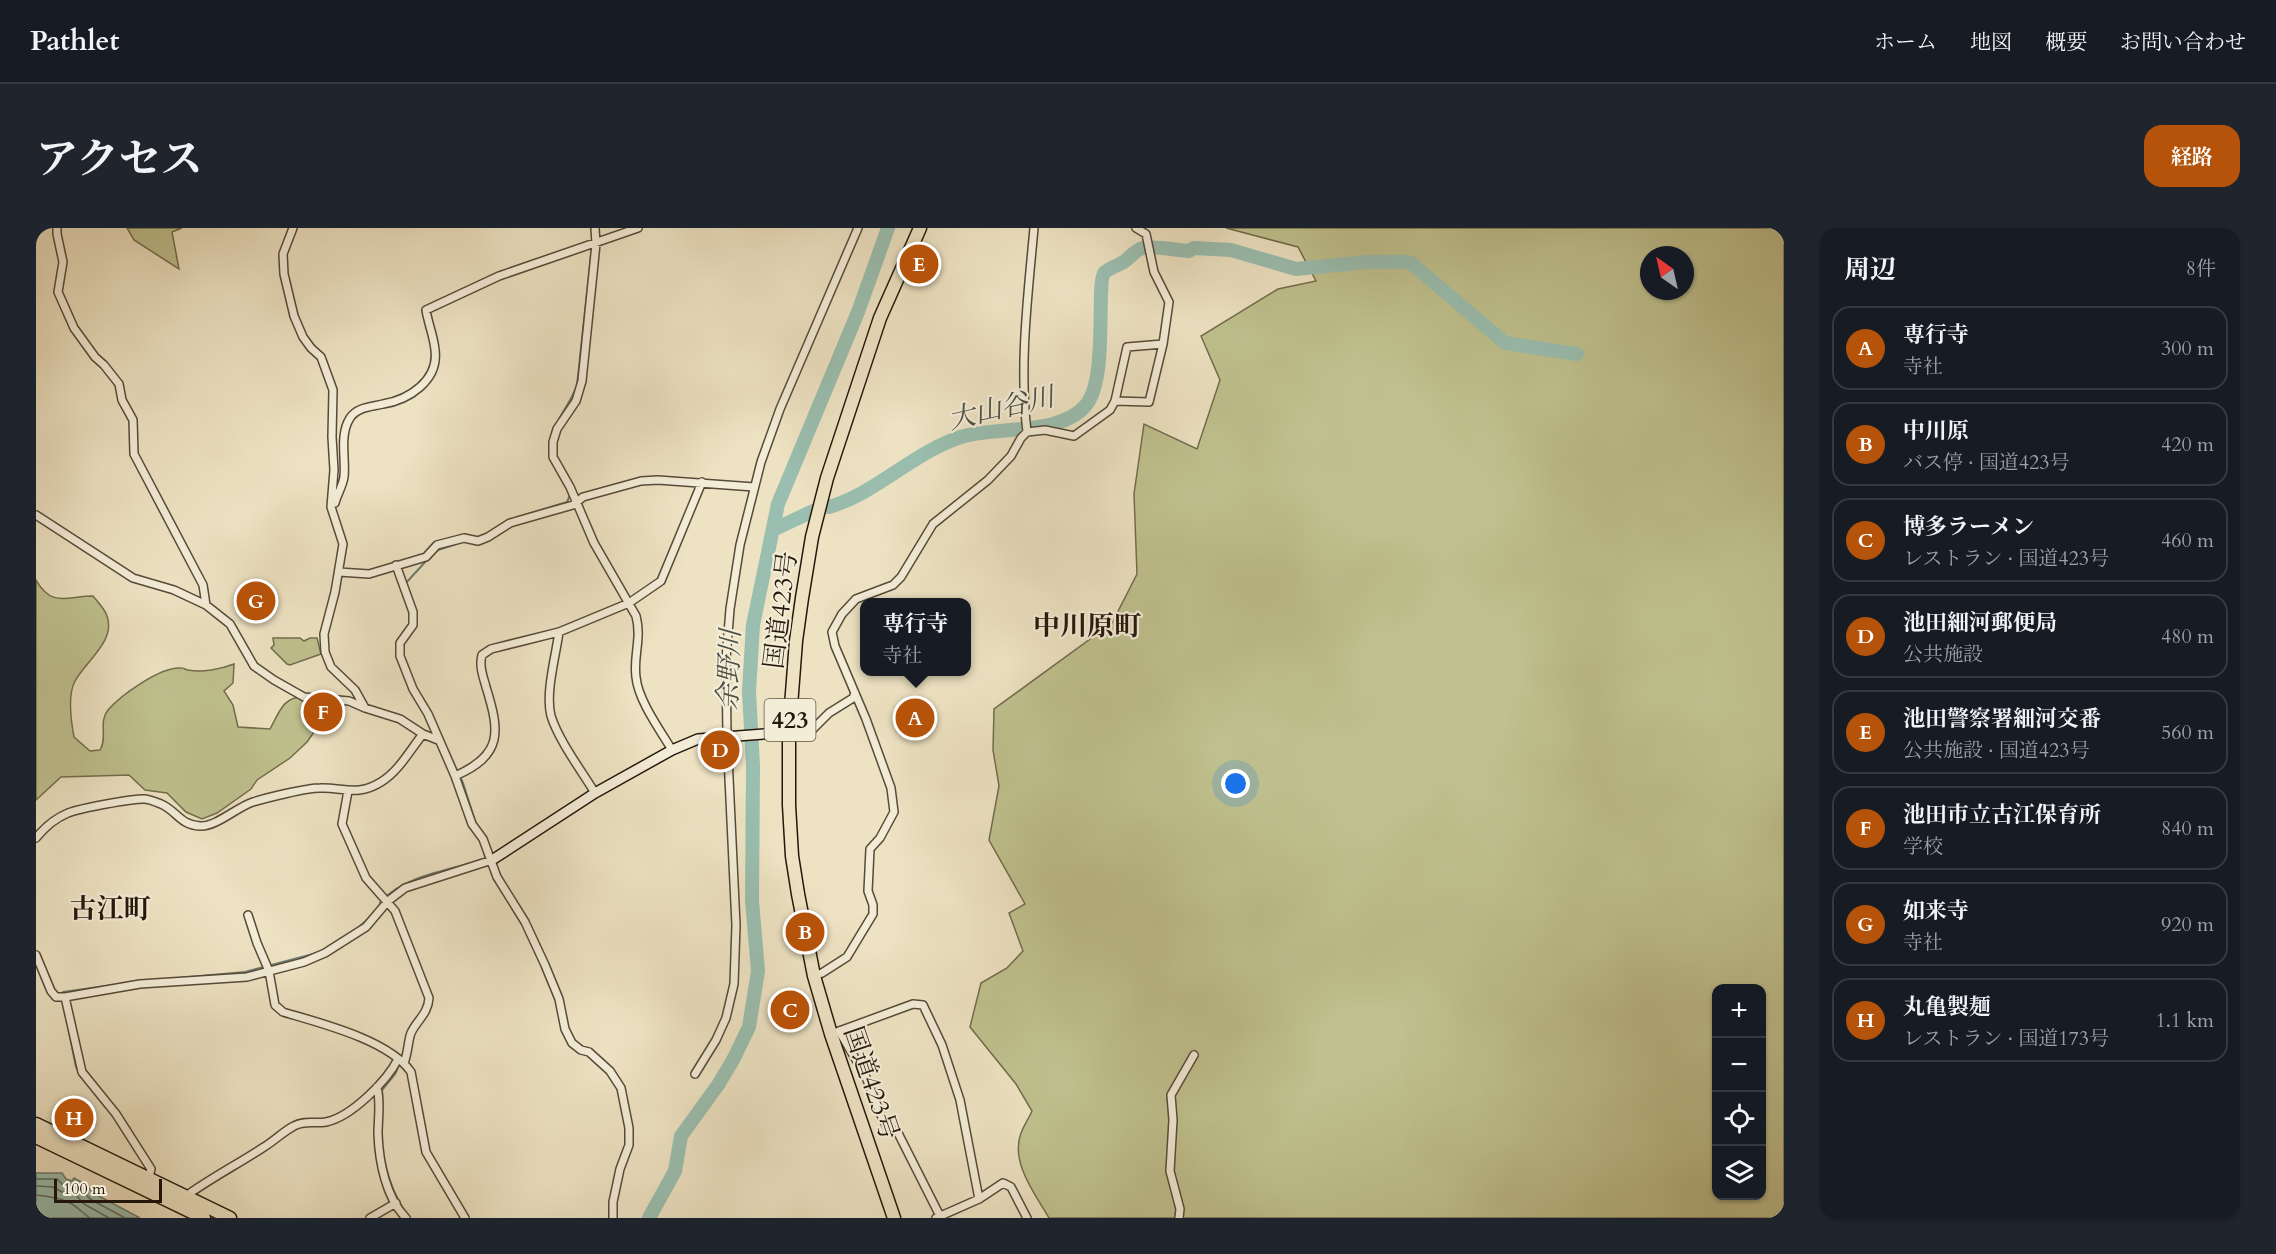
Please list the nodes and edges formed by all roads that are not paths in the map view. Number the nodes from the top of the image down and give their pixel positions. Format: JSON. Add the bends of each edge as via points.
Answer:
{"nodes":[{"id":1,"x":57,"y":228,"type":"edge"},
{"id":2,"x":293,"y":228,"type":"edge"},
{"id":3,"x":594,"y":228,"type":"edge"},
{"id":4,"x":638,"y":228,"type":"edge"},
{"id":5,"x":858,"y":228,"type":"edge"},
{"id":6,"x":920,"y":228,"type":"edge"},
{"id":7,"x":1034,"y":228,"type":"edge"},
{"id":8,"x":1136,"y":228,"type":"edge"},
{"id":9,"x":596,"y":244,"type":"junction"},
{"id":10,"x":1163,"y":344,"type":"junction"},
{"id":11,"x":1115,"y":401,"type":"junction"},
{"id":12,"x":1027,"y":432,"type":"junction"},
{"id":13,"x":702,"y":482,"type":"junction"},
{"id":14,"x":754,"y":487,"type":"junction"},
{"id":15,"x":577,"y":501,"type":"junction"},
{"id":16,"x":331,"y":507,"type":"junction"},
{"id":17,"x":36,"y":515,"type":"edge"},
{"id":18,"x":396,"y":565,"type":"junction"},
{"id":19,"x":339,"y":572,"type":"junction"},
{"id":20,"x":629,"y":603,"type":"junction"},
{"id":21,"x":206,"y":605,"type":"junction"},
{"id":22,"x":559,"y":632,"type":"junction"},
{"id":23,"x":855,"y":693,"type":"junction"},
{"id":24,"x":365,"y":708,"type":"junction"},
{"id":25,"x":784,"y":732,"type":"junction"},
{"id":26,"x":423,"y":734,"type":"junction"},
{"id":27,"x":730,"y":736,"type":"junction"},
{"id":28,"x":438,"y":740,"type":"junction"},
{"id":29,"x":672,"y":750,"type":"junction"},
{"id":30,"x":455,"y":776,"type":"junction"},
{"id":31,"x":348,"y":792,"type":"junction"},
{"id":32,"x":595,"y":793,"type":"junction"},
{"id":33,"x":36,"y":838,"type":"edge"},
{"id":34,"x":492,"y":860,"type":"junction"},
{"id":35,"x":388,"y":901,"type":"junction"},
{"id":36,"x":248,"y":915,"type":"dead end"},
{"id":37,"x":36,"y":955,"type":"edge"},
{"id":38,"x":269,"y":971,"type":"junction"},
{"id":39,"x":814,"y":976,"type":"junction"},
{"id":40,"x":65,"y":997,"type":"junction"},
{"id":41,"x":835,"y":1033,"type":"junction"},
{"id":42,"x":1194,"y":1055,"type":"dead end"},
{"id":43,"x":401,"y":1061,"type":"junction"},
{"id":44,"x":695,"y":1074,"type":"dead end"},
{"id":45,"x":377,"y":1088,"type":"junction"},
{"id":46,"x":36,"y":1124,"type":"edge"},
{"id":47,"x":36,"y":1137,"type":"edge"},
{"id":48,"x":147,"y":1184,"type":"junction"},
{"id":49,"x":186,"y":1196,"type":"junction"},
{"id":50,"x":979,"y":1199,"type":"junction"},
{"id":51,"x":396,"y":1203,"type":"junction"},
{"id":52,"x":939,"y":1217,"type":"edge"},
{"id":53,"x":204,"y":1218,"type":"edge"},
{"id":54,"x":230,"y":1218,"type":"edge"},
{"id":55,"x":370,"y":1218,"type":"edge"},
{"id":56,"x":406,"y":1218,"type":"edge"},
{"id":57,"x":465,"y":1218,"type":"edge"},
{"id":58,"x":613,"y":1218,"type":"edge"},
{"id":59,"x":894,"y":1218,"type":"edge"},
{"id":60,"x":1028,"y":1218,"type":"edge"},
{"id":61,"x":1179,"y":1218,"type":"edge"}],
"edges":[{"from":1,"to":21,"type":"street","via":[[63,262],[58,292],[74,328],[118,384],[133,420],[134,454],[202,585]]},
{"from":2,"to":16,"type":"street","via":[[283,254],[294,316],[303,338],[321,357],[333,390]]},
{"from":3,"to":9,"type":"street"},
{"from":4,"to":9,"type":"street"},
{"from":5,"to":14,"type":"street","via":[[780,409]]},
{"from":6,"to":25,"type":"highway","name":"国道423号","number":"423","via":[[880,318],[827,478],[812,537]]},
{"from":7,"to":12,"type":"street","via":[[1027,311]]},
{"from":8,"to":10,"type":"street","via":[[1146,234],[1154,272],[1169,302]]},
{"from":9,"to":15,"type":"street","via":[[582,381],[553,442],[553,457]]},
{"from":9,"to":16,"type":"street","via":[[499,276],[426,310],[436,351],[433,368],[415,392],[354,412],[348,420],[343,447],[344,478]]},
{"from":10,"to":11,"type":"street","via":[[1127,347]]},
{"from":10,"to":11,"type":"street","via":[[1149,402]]},
{"from":11,"to":12,"type":"street","via":[[1110,410],[1074,436],[1045,430]]},
{"from":12,"to":23,"type":"street","via":[[988,480],[933,524],[893,585],[856,599],[842,614],[832,632]]},
{"from":13,"to":14,"type":"street"},
{"from":13,"to":15,"type":"street","via":[[641,481]]},
{"from":13,"to":20,"type":"street","via":[[666,574]]},
{"from":14,"to":27,"type":"street","via":[[730,609],[726,658]]},
{"from":15,"to":18,"type":"street","via":[[510,523],[478,541],[464,538],[437,545],[426,557]]},
{"from":15,"to":20,"type":"street","via":[[594,543]]},
{"from":16,"to":19,"type":"street","via":[[343,544]]},
{"from":17,"to":21,"type":"street","via":[[133,578]]},
{"from":18,"to":19,"type":"street","via":[[369,574]]},
{"from":18,"to":28,"type":"street","via":[[413,612],[413,625],[400,643],[400,656]]},
{"from":19,"to":24,"type":"street","via":[[324,634],[325,652],[331,667],[355,690]]},
{"from":20,"to":22,"type":"street"},
{"from":20,"to":29,"type":"street","via":[[639,629],[636,677],[640,693]]},
{"from":21,"to":24,"type":"street","via":[[230,624],[254,666],[274,680],[304,697],[349,701]]},
{"from":22,"to":30,"type":"street","via":[[491,649],[482,655],[479,663],[494,714],[493,742],[487,756],[474,768]]},
{"from":22,"to":32,"type":"street","via":[[550,692],[551,714]]},
{"from":23,"to":25,"type":"street","via":[[810,732]]},
{"from":23,"to":39,"type":"street","via":[[891,788],[894,812],[870,849],[868,891],[873,914],[847,957]]},
{"from":24,"to":26,"type":"street","via":[[400,719]]},
{"from":25,"to":27,"type":"street"},
{"from":25,"to":39,"type":"highway","name":"国道423号","number":"423","via":[[792,855]]},
{"from":26,"to":28,"type":"street"},
{"from":26,"to":31,"type":"street","via":[[394,773],[380,783]]},
{"from":27,"to":29,"type":"street","via":[[698,739]]},
{"from":27,"to":44,"type":"street","via":[[734,984],[726,1018]]},
{"from":28,"to":30,"type":"street"},
{"from":29,"to":32,"type":"street"},
{"from":30,"to":34,"type":"street","via":[[472,824]]},
{"from":31,"to":33,"type":"street","via":[[319,788],[253,802],[210,825],[200,826],[183,822],[164,805],[146,799],[127,801],[68,813]]},
{"from":31,"to":35,"type":"street","via":[[342,824],[359,867]]},
{"from":32,"to":34,"type":"street"},
{"from":34,"to":35,"type":"street","via":[[405,888]]},
{"from":34,"to":58,"type":"street","via":[[497,877],[525,922],[545,965],[572,1043],[610,1071],[621,1088],[629,1145],[620,1169]]},
{"from":35,"to":38,"type":"street","via":[[366,927],[325,953]]},
{"from":35,"to":43,"type":"street","via":[[429,998],[428,1007],[410,1034],[409,1051]]},
{"from":36,"to":38,"type":"street"},
{"from":37,"to":40,"type":"street","via":[[51,991],[56,997]]},
{"from":38,"to":40,"type":"street","via":[[140,984]]},
{"from":38,"to":43,"type":"street","via":[[275,1005],[283,1012],[362,1038]]},
{"from":39,"to":41,"type":"highway","name":"国道423号","number":"423"},
{"from":40,"to":48,"type":"street","via":[[82,1072],[152,1169]]},
{"from":41,"to":50,"type":"street","via":[[913,1004],[923,1005],[942,1045],[960,1100]]},
{"from":41,"to":52,"type":"street","via":[[865,1075],[882,1120],[902,1138]]},
{"from":41,"to":59,"type":"highway","name":"国道423号","number":"423"},
{"from":42,"to":61,"type":"street","via":[[1171,1095],[1170,1171]]},
{"from":43,"to":45,"type":"street"},
{"from":43,"to":57,"type":"street","via":[[411,1072],[426,1152]]},
{"from":45,"to":49,"type":"street","via":[[341,1116],[293,1126]]},
{"from":45,"to":51,"type":"street","via":[[380,1155]]},
{"from":46,"to":48,"type":"highway"},
{"from":47,"to":48,"type":"highway"},
{"from":48,"to":49,"type":"highway"},
{"from":48,"to":53,"type":"highway"},
{"from":49,"to":54,"type":"highway"},
{"from":50,"to":52,"type":"street"},
{"from":50,"to":60,"type":"street","via":[[1002,1183],[1011,1187]]},
{"from":51,"to":55,"type":"street"},
{"from":51,"to":56,"type":"street"}]}
